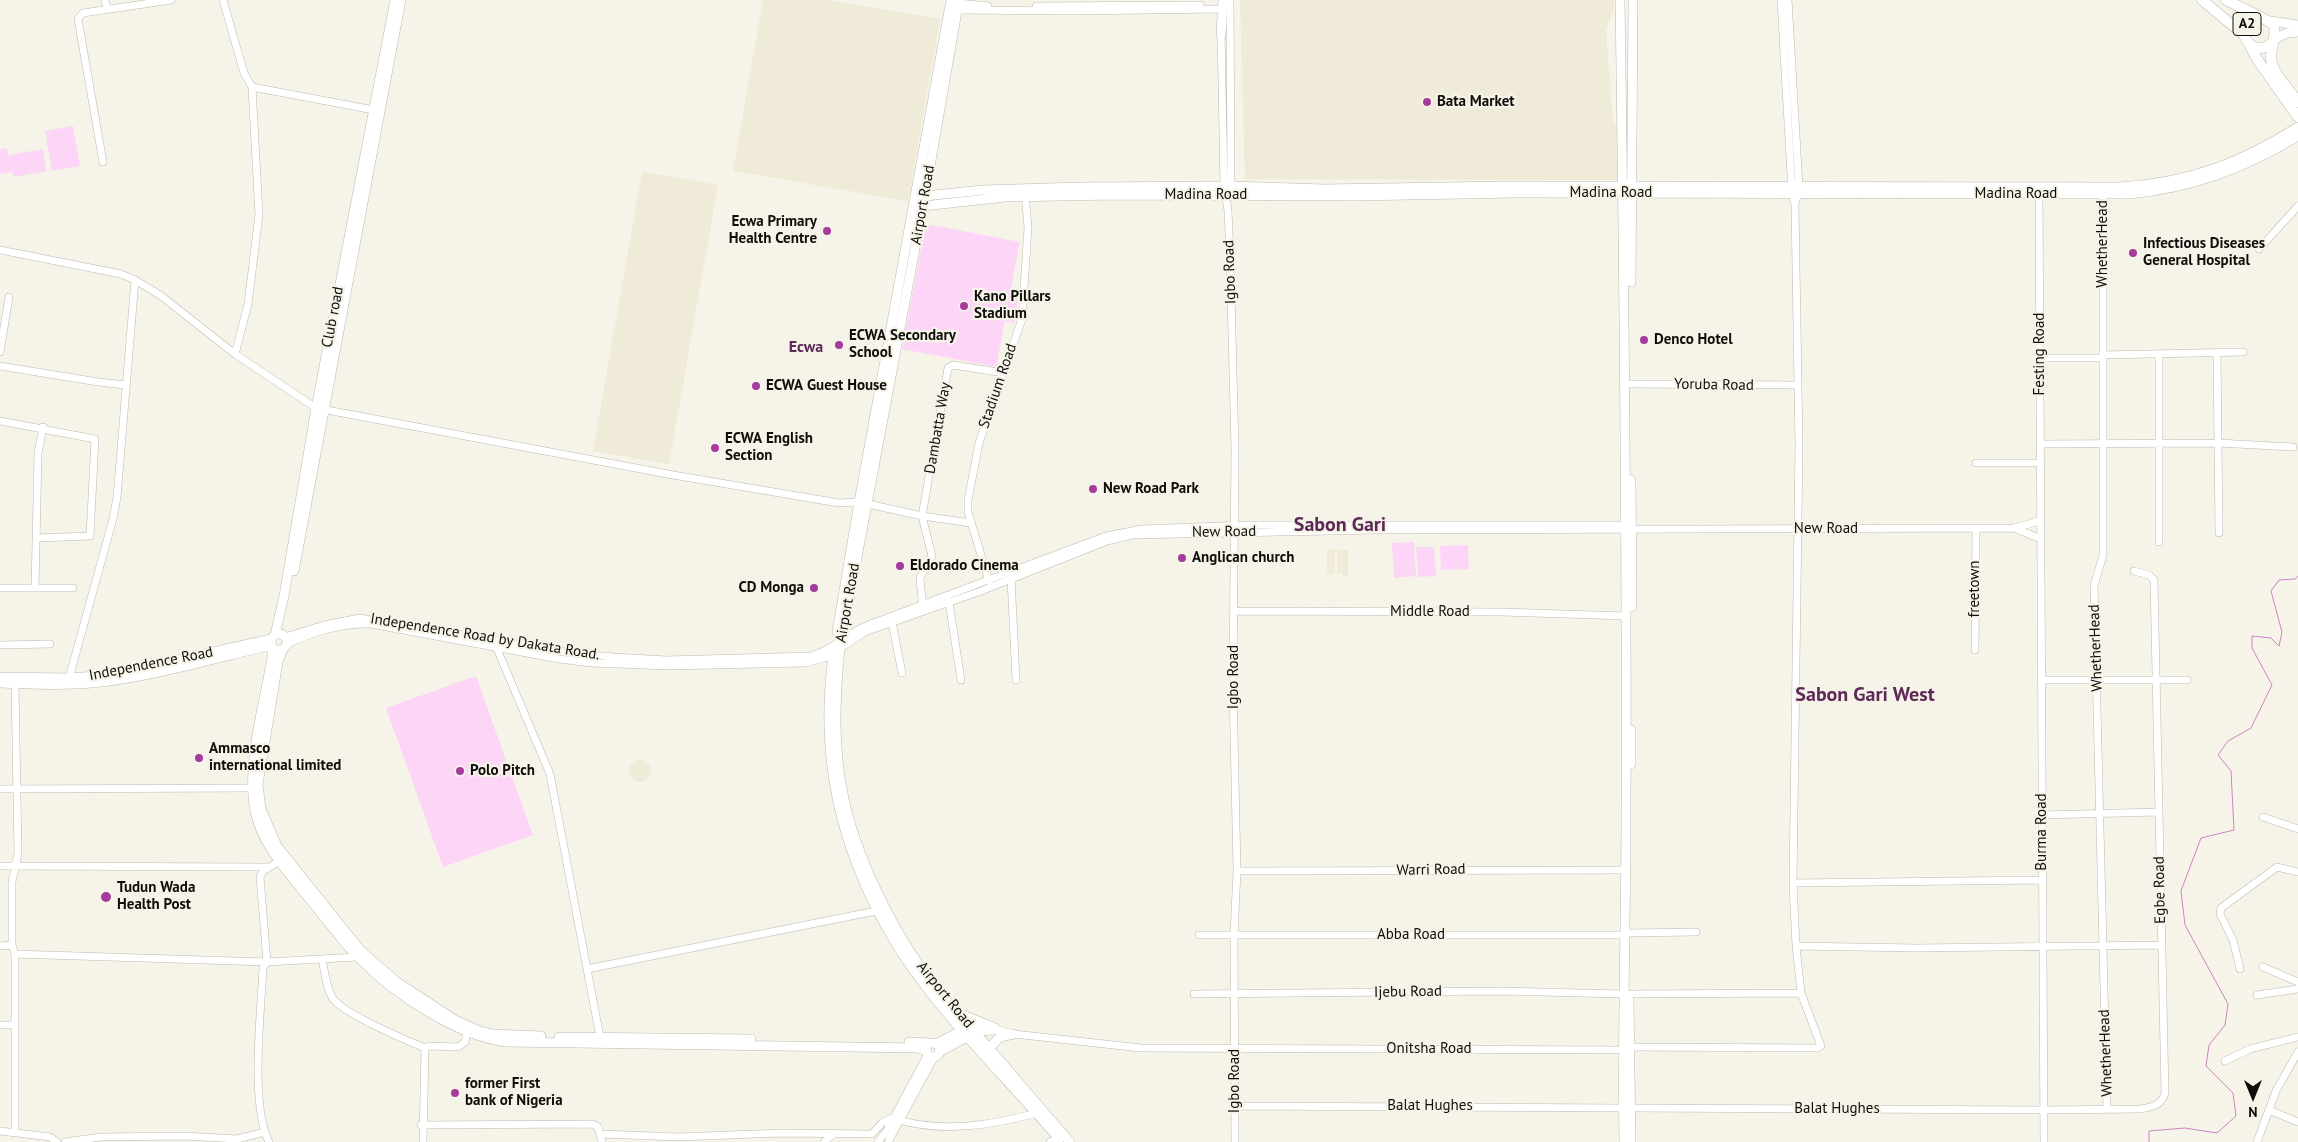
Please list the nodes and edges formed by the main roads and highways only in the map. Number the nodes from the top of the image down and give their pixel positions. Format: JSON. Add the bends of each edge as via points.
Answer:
{"nodes":[{"id":1,"x":394,"y":0,"type":"edge"},
{"id":2,"x":401,"y":0,"type":"edge"},
{"id":3,"x":1624,"y":0,"type":"edge"},
{"id":4,"x":1633,"y":0,"type":"edge"},
{"id":5,"x":2202,"y":0,"type":"edge"},
{"id":6,"x":2226,"y":0,"type":"edge"},
{"id":7,"x":956,"y":3,"type":"edge"},
{"id":8,"x":1223,"y":7,"type":"edge"},
{"id":9,"x":2266,"y":19,"type":"junction"},
{"id":10,"x":2297,"y":25,"type":"edge"},
{"id":11,"x":1225,"y":35,"type":"road end"},
{"id":12,"x":2247,"y":39,"type":"junction"},
{"id":13,"x":1625,"y":40,"type":"junction"},
{"id":14,"x":2274,"y":40,"type":"junction"},
{"id":15,"x":1622,"y":62,"type":"junction"},
{"id":16,"x":1632,"y":62,"type":"junction"},
{"id":17,"x":2298,"y":102,"type":"edge"},
{"id":18,"x":377,"y":106,"type":"junction"},
{"id":19,"x":2298,"y":117,"type":"edge"},
{"id":20,"x":2298,"y":127,"type":"edge"},
{"id":21,"x":2298,"y":136,"type":"edge"},
{"id":22,"x":1627,"y":190,"type":"junction"},
{"id":23,"x":2103,"y":191,"type":"junction"},
{"id":24,"x":1025,"y":192,"type":"junction"},
{"id":25,"x":920,"y":196,"type":"junction"},
{"id":26,"x":918,"y":207,"type":"junction"},
{"id":27,"x":1630,"y":528,"type":"junction"},
{"id":28,"x":278,"y":641,"type":"junction"},
{"id":29,"x":0,"y":677,"type":"edge"},
{"id":30,"x":0,"y":683,"type":"edge"},
{"id":31,"x":258,"y":753,"type":"junction"},
{"id":32,"x":1628,"y":779,"type":"junction"},
{"id":33,"x":846,"y":824,"type":"junction"},
{"id":34,"x":279,"y":862,"type":"junction"},
{"id":35,"x":1626,"y":934,"type":"junction"},
{"id":36,"x":958,"y":1014,"type":"junction"},
{"id":37,"x":468,"y":1029,"type":"junction"},
{"id":38,"x":999,"y":1030,"type":"road end"},
{"id":39,"x":969,"y":1031,"type":"junction"},
{"id":40,"x":1014,"y":1034,"type":"road end"},
{"id":41,"x":988,"y":1048,"type":"junction"},
{"id":42,"x":932,"y":1050,"type":"junction"},
{"id":43,"x":1627,"y":1108,"type":"junction"},
{"id":44,"x":1057,"y":1141,"type":"edge"},
{"id":45,"x":1070,"y":1142,"type":"edge"},
{"id":46,"x":1624,"y":1142,"type":"edge"},
{"id":47,"x":1631,"y":1142,"type":"edge"}],
"edges":[{"from":1,"to":18,"type":"main road","name":"Club road"},
{"from":2,"to":18,"type":"main road"},
{"from":3,"to":13,"type":"main road"},
{"from":3,"to":15,"type":"main road"},
{"from":4,"to":16,"type":"main road"},
{"from":5,"to":12,"type":"highway","number":"A2"},
{"from":6,"to":9,"type":"highway","number":"A2"},
{"from":7,"to":25,"type":"main road","name":"Airport Road"},
{"from":8,"to":11,"type":"main road"},
{"from":9,"to":10,"type":"main road"},
{"from":9,"to":12,"type":"highway","number":"A2","via":[[2251,20],[2245,29]]},
{"from":9,"to":14,"type":"highway","number":"A2","via":[[2275,29]]},
{"from":10,"to":14,"type":"main road"},
{"from":12,"to":14,"type":"highway","number":"A2","via":[[2259,49],[2269,46]]},
{"from":12,"to":19,"type":"highway","number":"A2","via":[[2257,59]]},
{"from":13,"to":15,"type":"main road"},
{"from":13,"to":16,"type":"main road"},
{"from":14,"to":17,"type":"highway","number":"A2","via":[[2271,58],[2274,68]]},
{"from":15,"to":22,"type":"main road"},
{"from":16,"to":22,"type":"main road"},
{"from":18,"to":28,"type":"main road","via":[[325,410]]},
{"from":18,"to":28,"type":"main road","name":"Club road","via":[[316,408]]},
{"from":20,"to":23,"type":"main road","name":"Madina Road","via":[[2250,156],[2205,173]]},
{"from":21,"to":23,"type":"main road","name":"Madina Road","via":[[2244,166],[2188,185],[2143,193]]},
{"from":22,"to":23,"type":"main road","name":"Madina Road"},
{"from":22,"to":24,"type":"main road","name":"Madina Road"},
{"from":22,"to":27,"type":"main road"},
{"from":22,"to":27,"type":"main road"},
{"from":24,"to":25,"type":"main road","name":"Madina Road"},
{"from":24,"to":26,"type":"main road","name":"Madina Road"},
{"from":25,"to":26,"type":"main road","name":"Airport Road"},
{"from":26,"to":33,"type":"main road","name":"Airport Road","via":[[829,687],[833,781]]},
{"from":27,"to":32,"type":"main road"},
{"from":27,"to":32,"type":"main road","via":[[1626,616]]},
{"from":28,"to":29,"type":"main road","name":"Independence Road","via":[[110,674],[69,678]]},
{"from":28,"to":30,"type":"main road","name":"Independence Road","via":[[156,673],[112,680],[67,685]]},
{"from":28,"to":31,"type":"main road","via":[[278,662]]},
{"from":31,"to":34,"type":"main road","via":[[262,809]]},
{"from":31,"to":34,"type":"main road","via":[[253,788],[259,823]]},
{"from":32,"to":35,"type":"main road"},
{"from":32,"to":35,"type":"main road","via":[[1624,870]]},
{"from":33,"to":36,"type":"main road","name":"Airport Road","via":[[886,908],[932,984]]},
{"from":33,"to":39,"type":"main road","name":"Airport Road","via":[[852,855],[877,911],[906,958]]},
{"from":34,"to":37,"type":"main road","via":[[372,962]]},
{"from":34,"to":37,"type":"main road","via":[[357,957],[439,1018]]},
{"from":35,"to":43,"type":"main road"},
{"from":36,"to":38,"type":"main road"},
{"from":36,"to":39,"type":"main road","name":"Airport Road"},
{"from":37,"to":42,"type":"main road","via":[[511,1035]]},
{"from":37,"to":42,"type":"main road","via":[[483,1038],[507,1042]]},
{"from":39,"to":41,"type":"main road","name":"Airport Road"},
{"from":39,"to":42,"type":"main road"},
{"from":39,"to":44,"type":"main road","name":"Airport Road"},
{"from":40,"to":41,"type":"main road","via":[[1000,1037]]},
{"from":41,"to":45,"type":"main road","name":"Airport Road"},
{"from":43,"to":46,"type":"main road"},
{"from":43,"to":47,"type":"main road"}]}
